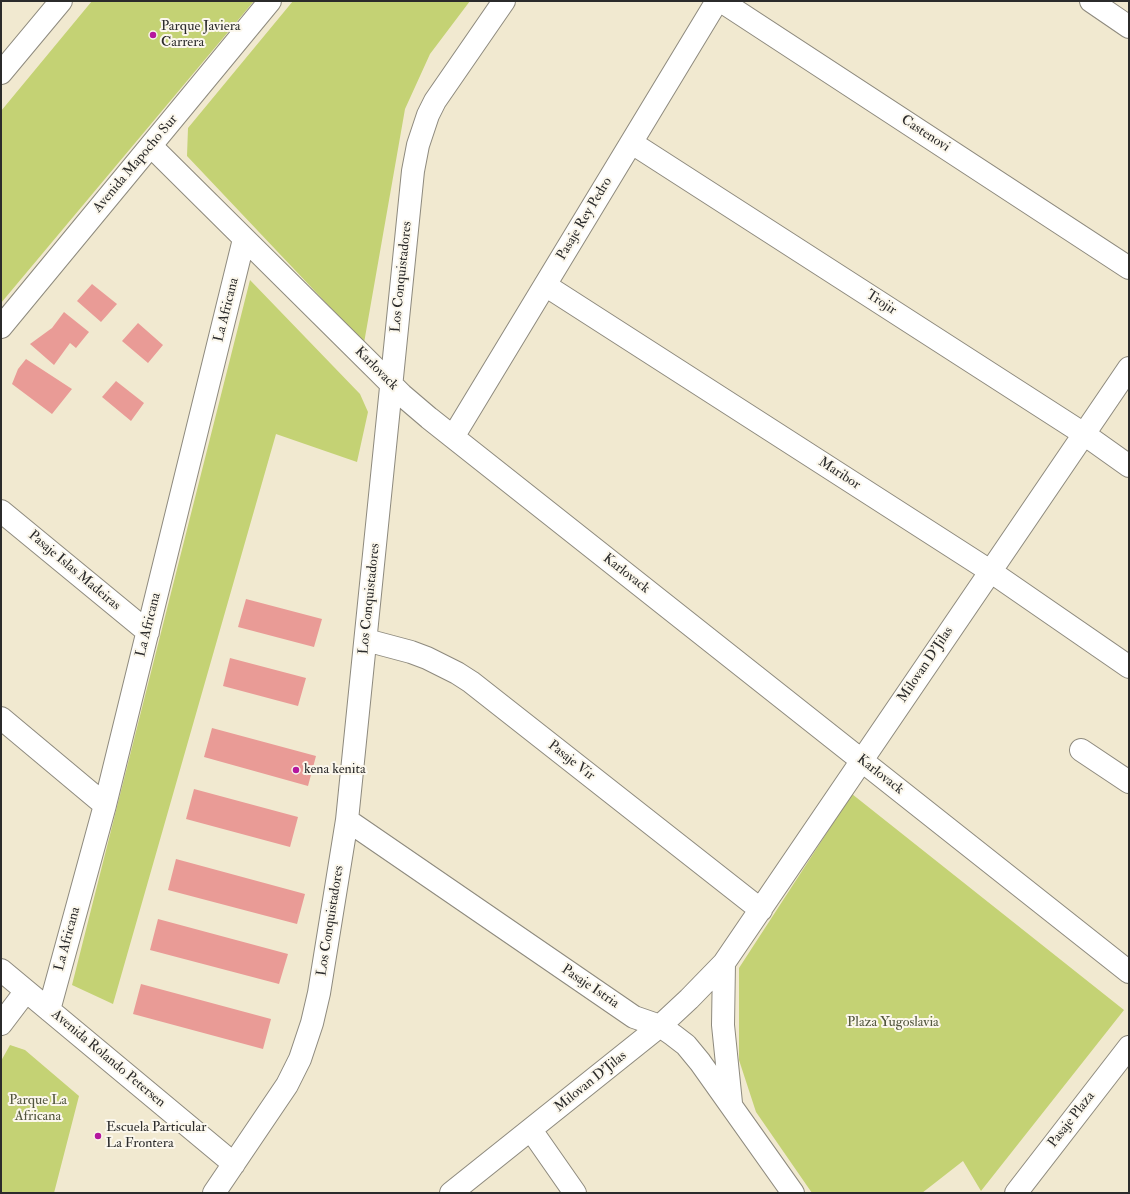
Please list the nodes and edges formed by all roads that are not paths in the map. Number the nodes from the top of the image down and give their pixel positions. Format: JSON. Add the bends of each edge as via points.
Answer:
{"nodes":[{"id":1,"x":61,"y":1,"type":"edge"},
{"id":2,"x":270,"y":1,"type":"edge"},
{"id":3,"x":504,"y":1,"type":"edge"},
{"id":4,"x":717,"y":1,"type":"edge"},
{"id":5,"x":721,"y":1,"type":"edge"},
{"id":6,"x":1091,"y":1,"type":"edge"},
{"id":7,"x":1129,"y":27,"type":"edge"},
{"id":8,"x":1,"y":73,"type":"edge"},
{"id":9,"x":632,"y":142,"type":"junction"},
{"id":10,"x":151,"y":146,"type":"junction"},
{"id":11,"x":244,"y":239,"type":"junction"},
{"id":12,"x":1129,"y":268,"type":"edge"},
{"id":13,"x":545,"y":285,"type":"junction"},
{"id":14,"x":1,"y":327,"type":"edge"},
{"id":15,"x":1129,"y":368,"type":"edge"},
{"id":16,"x":391,"y":384,"type":"junction"},
{"id":17,"x":1084,"y":434,"type":"junction"},
{"id":18,"x":453,"y":437,"type":"junction"},
{"id":19,"x":1129,"y":466,"type":"edge"},
{"id":20,"x":1,"y":511,"type":"edge"},
{"id":21,"x":990,"y":571,"type":"junction"},
{"id":22,"x":148,"y":632,"type":"junction"},
{"id":23,"x":366,"y":640,"type":"junction"},
{"id":24,"x":1129,"y":667,"type":"edge"},
{"id":25,"x":1,"y":718,"type":"edge"},
{"id":26,"x":1082,"y":750,"type":"dead end"},
{"id":27,"x":861,"y":760,"type":"junction"},
{"id":28,"x":1129,"y":782,"type":"edge"},
{"id":29,"x":105,"y":804,"type":"junction"},
{"id":30,"x":347,"y":820,"type":"junction"},
{"id":31,"x":761,"y":910,"type":"junction"},
{"id":32,"x":724,"y":963,"type":"junction"},
{"id":33,"x":1127,"y":966,"type":"edge"},
{"id":34,"x":1,"y":970,"type":"edge"},
{"id":35,"x":26,"y":991,"type":"junction"},
{"id":36,"x":49,"y":1010,"type":"junction"},
{"id":37,"x":1,"y":1024,"type":"edge"},
{"id":38,"x":660,"y":1026,"type":"junction"},
{"id":39,"x":1129,"y":1048,"type":"edge"},
{"id":40,"x":731,"y":1104,"type":"junction"},
{"id":41,"x":531,"y":1130,"type":"junction"},
{"id":42,"x":234,"y":1164,"type":"junction"},
{"id":43,"x":214,"y":1193,"type":"edge"},
{"id":44,"x":451,"y":1193,"type":"edge"},
{"id":45,"x":575,"y":1193,"type":"edge"},
{"id":46,"x":793,"y":1193,"type":"edge"},
{"id":47,"x":1016,"y":1193,"type":"edge"}],
"edges":[{"from":1,"to":8,"type":"street"},
{"from":2,"to":10,"type":"street","name":"Avenida Mapocho Sur"},
{"from":3,"to":16,"type":"street","name":"Los Conquistadores","via":[[435,101],[421,131],[413,171]]},
{"from":4,"to":9,"type":"street","name":"Pasaje Rey Pedro"},
{"from":5,"to":12,"type":"street","name":"Castenovi"},
{"from":6,"to":7,"type":"street"},
{"from":9,"to":13,"type":"street","name":"Pasaje Rey Pedro"},
{"from":9,"to":17,"type":"street","name":"Trojir"},
{"from":10,"to":11,"type":"street","name":"Karlovack"},
{"from":10,"to":14,"type":"street","name":"Avenida Mapocho Sur"},
{"from":11,"to":16,"type":"street","name":"Karlovack"},
{"from":11,"to":22,"type":"street","name":"La Africana"},
{"from":13,"to":18,"type":"street","name":"Pasaje Rey Pedro"},
{"from":13,"to":21,"type":"street","name":"Maribor"},
{"from":15,"to":17,"type":"street","name":"Milovan D'Jilas"},
{"from":16,"to":18,"type":"street","name":"Karlovack"},
{"from":16,"to":23,"type":"street","name":"Los Conquistadores"},
{"from":17,"to":19,"type":"street","name":"Trojir"},
{"from":17,"to":21,"type":"street","name":"Milovan D'Jilas"},
{"from":18,"to":27,"type":"street","name":"Karlovack"},
{"from":20,"to":22,"type":"street","name":"Pasaje Islas Madeiras"},
{"from":21,"to":24,"type":"street","name":"Maribor"},
{"from":21,"to":27,"type":"street","name":"Milovan D'Jilas"},
{"from":22,"to":29,"type":"street","name":"La Africana"},
{"from":23,"to":30,"type":"street","name":"Los Conquistadores"},
{"from":23,"to":31,"type":"street","name":"Pasaje Vir","via":[[427,658],[466,679]]},
{"from":25,"to":29,"type":"street"},
{"from":26,"to":28,"type":"street"},
{"from":27,"to":31,"type":"street","name":"Milovan D'Jilas"},
{"from":27,"to":33,"type":"street","name":"Karlovack"},
{"from":29,"to":36,"type":"street","name":"La Africana"},
{"from":30,"to":38,"type":"street","name":"Pasaje Istria","via":[[634,1017]]},
{"from":30,"to":42,"type":"street","name":"Los Conquistadores","via":[[312,1023],[300,1059],[287,1085]]},
{"from":31,"to":32,"type":"street","name":"Milovan D'Jilas"},
{"from":32,"to":38,"type":"street","name":"Milovan D'Jilas"},
{"from":32,"to":40,"type":"street","via":[[723,1025]]},
{"from":34,"to":35,"type":"street","name":"Avenida Rolando Petersen"},
{"from":35,"to":36,"type":"street","name":"Avenida Rolando Petersen"},
{"from":35,"to":37,"type":"street"},
{"from":36,"to":42,"type":"street","name":"Avenida Rolando Petersen"},
{"from":38,"to":40,"type":"street","name":"Pasaje Istria","via":[[686,1045]]},
{"from":38,"to":41,"type":"street","name":"Milovan D'Jilas"},
{"from":39,"to":47,"type":"street","name":"Pasaje Plaza"},
{"from":40,"to":46,"type":"street","name":"Pasaje Istria"},
{"from":41,"to":44,"type":"street","name":"Milovan D'Jilas"},
{"from":41,"to":45,"type":"street"},
{"from":42,"to":43,"type":"street","name":"Los Conquistadores"}]}
